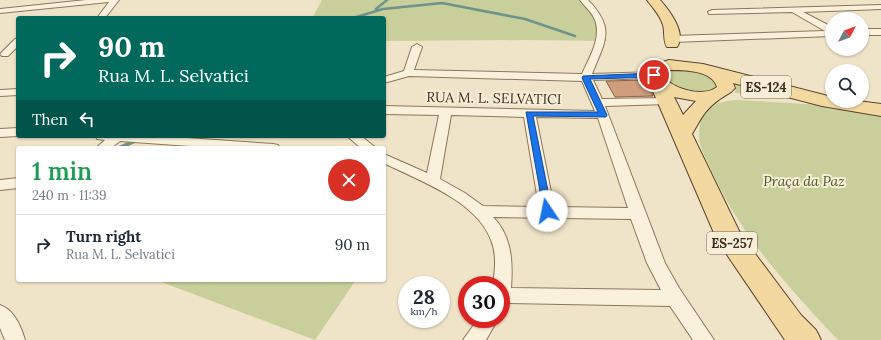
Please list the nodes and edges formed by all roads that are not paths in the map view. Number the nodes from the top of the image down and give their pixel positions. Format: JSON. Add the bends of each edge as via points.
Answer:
{"nodes":[{"id":1,"x":109,"y":0,"type":"edge"},
{"id":2,"x":115,"y":0,"type":"edge"},
{"id":3,"x":584,"y":0,"type":"edge"},
{"id":4,"x":653,"y":0,"type":"edge"},
{"id":5,"x":775,"y":0,"type":"edge"},
{"id":6,"x":53,"y":6,"type":"junction"},
{"id":7,"x":881,"y":8,"type":"edge"},
{"id":8,"x":792,"y":9,"type":"junction"},
{"id":9,"x":0,"y":11,"type":"edge"},
{"id":10,"x":712,"y":12,"type":"dead end"},
{"id":11,"x":45,"y":14,"type":"dead end"},
{"id":12,"x":103,"y":16,"type":"edge"},
{"id":13,"x":825,"y":28,"type":"edge"},
{"id":14,"x":825,"y":32,"type":"edge"},
{"id":15,"x":869,"y":32,"type":"edge"},
{"id":16,"x":881,"y":32,"type":"edge"},
{"id":17,"x":673,"y":41,"type":"junction"},
{"id":18,"x":16,"y":43,"type":"edge"},
{"id":19,"x":417,"y":47,"type":"dead end"},
{"id":20,"x":2,"y":54,"type":"edge"},
{"id":21,"x":16,"y":56,"type":"edge"},
{"id":22,"x":706,"y":70,"type":"junction"},
{"id":23,"x":408,"y":73,"type":"junction"},
{"id":24,"x":656,"y":77,"type":"junction"},
{"id":25,"x":586,"y":78,"type":"junction"},
{"id":26,"x":386,"y":79,"type":"edge"},
{"id":27,"x":16,"y":92,"type":"edge"},
{"id":28,"x":0,"y":93,"type":"edge"},
{"id":29,"x":715,"y":95,"type":"junction"},
{"id":30,"x":667,"y":101,"type":"junction"},
{"id":31,"x":822,"y":101,"type":"junction"},
{"id":32,"x":601,"y":109,"type":"junction"},
{"id":33,"x":386,"y":110,"type":"edge"},
{"id":34,"x":881,"y":110,"type":"edge"},
{"id":35,"x":446,"y":112,"type":"junction"},
{"id":36,"x":529,"y":113,"type":"junction"},
{"id":37,"x":16,"y":132,"type":"edge"},
{"id":38,"x":0,"y":133,"type":"edge"},
{"id":39,"x":683,"y":133,"type":"junction"},
{"id":40,"x":147,"y":138,"type":"edge"},
{"id":41,"x":356,"y":138,"type":"edge"},
{"id":42,"x":257,"y":141,"type":"edge"},
{"id":43,"x":268,"y":146,"type":"edge"},
{"id":44,"x":366,"y":146,"type":"edge"},
{"id":45,"x":386,"y":159,"type":"edge"},
{"id":46,"x":386,"y":165,"type":"edge"},
{"id":47,"x":403,"y":169,"type":"junction"},
{"id":48,"x":432,"y":181,"type":"junction"},
{"id":49,"x":16,"y":183,"type":"edge"},
{"id":50,"x":0,"y":185,"type":"edge"},
{"id":51,"x":479,"y":211,"type":"junction"},
{"id":52,"x":547,"y":211,"type":"junction"},
{"id":53,"x":638,"y":214,"type":"junction"},
{"id":54,"x":503,"y":276,"type":"edge"},
{"id":55,"x":510,"y":293,"type":"edge"},
{"id":56,"x":674,"y":298,"type":"junction"},
{"id":57,"x":0,"y":313,"type":"edge"},
{"id":58,"x":483,"y":328,"type":"edge"},
{"id":59,"x":794,"y":335,"type":"edge"},
{"id":60,"x":15,"y":340,"type":"edge"},
{"id":61,"x":473,"y":340,"type":"edge"},
{"id":62,"x":704,"y":340,"type":"edge"}],
"edges":[{"from":1,"to":6,"type":"street"},
{"from":2,"to":12,"type":"street"},
{"from":3,"to":25,"type":"street","via":[[598,14],[602,36]]},
{"from":4,"to":17,"type":"main road","via":[[670,23]]},
{"from":5,"to":8,"type":"street"},
{"from":6,"to":9,"type":"street"},
{"from":6,"to":11,"type":"street"},
{"from":7,"to":8,"type":"street"},
{"from":8,"to":10,"type":"street"},
{"from":8,"to":13,"type":"street"},
{"from":14,"to":17,"type":"street"},
{"from":15,"to":16,"type":"street"},
{"from":17,"to":22,"type":"main road"},
{"from":17,"to":24,"type":"main road","via":[[655,65]]},
{"from":18,"to":20,"type":"street"},
{"from":19,"to":23,"type":"street"},
{"from":20,"to":21,"type":"street"},
{"from":22,"to":24,"type":"main road","via":[[675,65],[659,68]]},
{"from":22,"to":29,"type":"main road","via":[[726,84],[723,92]]},
{"from":22,"to":31,"type":"main road","number":"ES-124"},
{"from":23,"to":25,"type":"street"},
{"from":23,"to":26,"type":"street"},
{"from":24,"to":25,"type":"street"},
{"from":24,"to":29,"type":"main road","via":[[669,89],[684,94]]},
{"from":24,"to":30,"type":"main road","number":"ES-257"},
{"from":25,"to":32,"type":"street"},
{"from":27,"to":28,"type":"street"},
{"from":29,"to":31,"type":"main road","number":"ES-124"},
{"from":29,"to":39,"type":"main road","via":[[693,113]]},
{"from":30,"to":32,"type":"street","name":"RUA M. L. SELVATICI"},
{"from":30,"to":39,"type":"main road","number":"ES-257"},
{"from":31,"to":34,"type":"main road","number":"ES-124"},
{"from":32,"to":36,"type":"street","name":"RUA M. L. SELVATICI"},
{"from":32,"to":53,"type":"street"},
{"from":33,"to":35,"type":"street","name":"RUA M. L. SELVATICI"},
{"from":35,"to":36,"type":"street","name":"RUA M. L. SELVATICI"},
{"from":35,"to":48,"type":"street"},
{"from":36,"to":52,"type":"street"},
{"from":37,"to":38,"type":"street"},
{"from":39,"to":59,"type":"main road","number":"ES-257","via":[[730,240]]},
{"from":40,"to":42,"type":"street"},
{"from":41,"to":44,"type":"street"},
{"from":42,"to":43,"type":"street"},
{"from":45,"to":47,"type":"street"},
{"from":46,"to":47,"type":"street"},
{"from":47,"to":48,"type":"street"},
{"from":48,"to":51,"type":"street"},
{"from":49,"to":50,"type":"street"},
{"from":51,"to":52,"type":"street"},
{"from":51,"to":54,"type":"street","via":[[496,231],[504,261]]},
{"from":52,"to":53,"type":"street"},
{"from":53,"to":56,"type":"street","via":[[656,263]]},
{"from":55,"to":56,"type":"street"},
{"from":56,"to":62,"type":"street"},
{"from":57,"to":60,"type":"street","via":[[12,329]]},
{"from":58,"to":61,"type":"street"}]}
